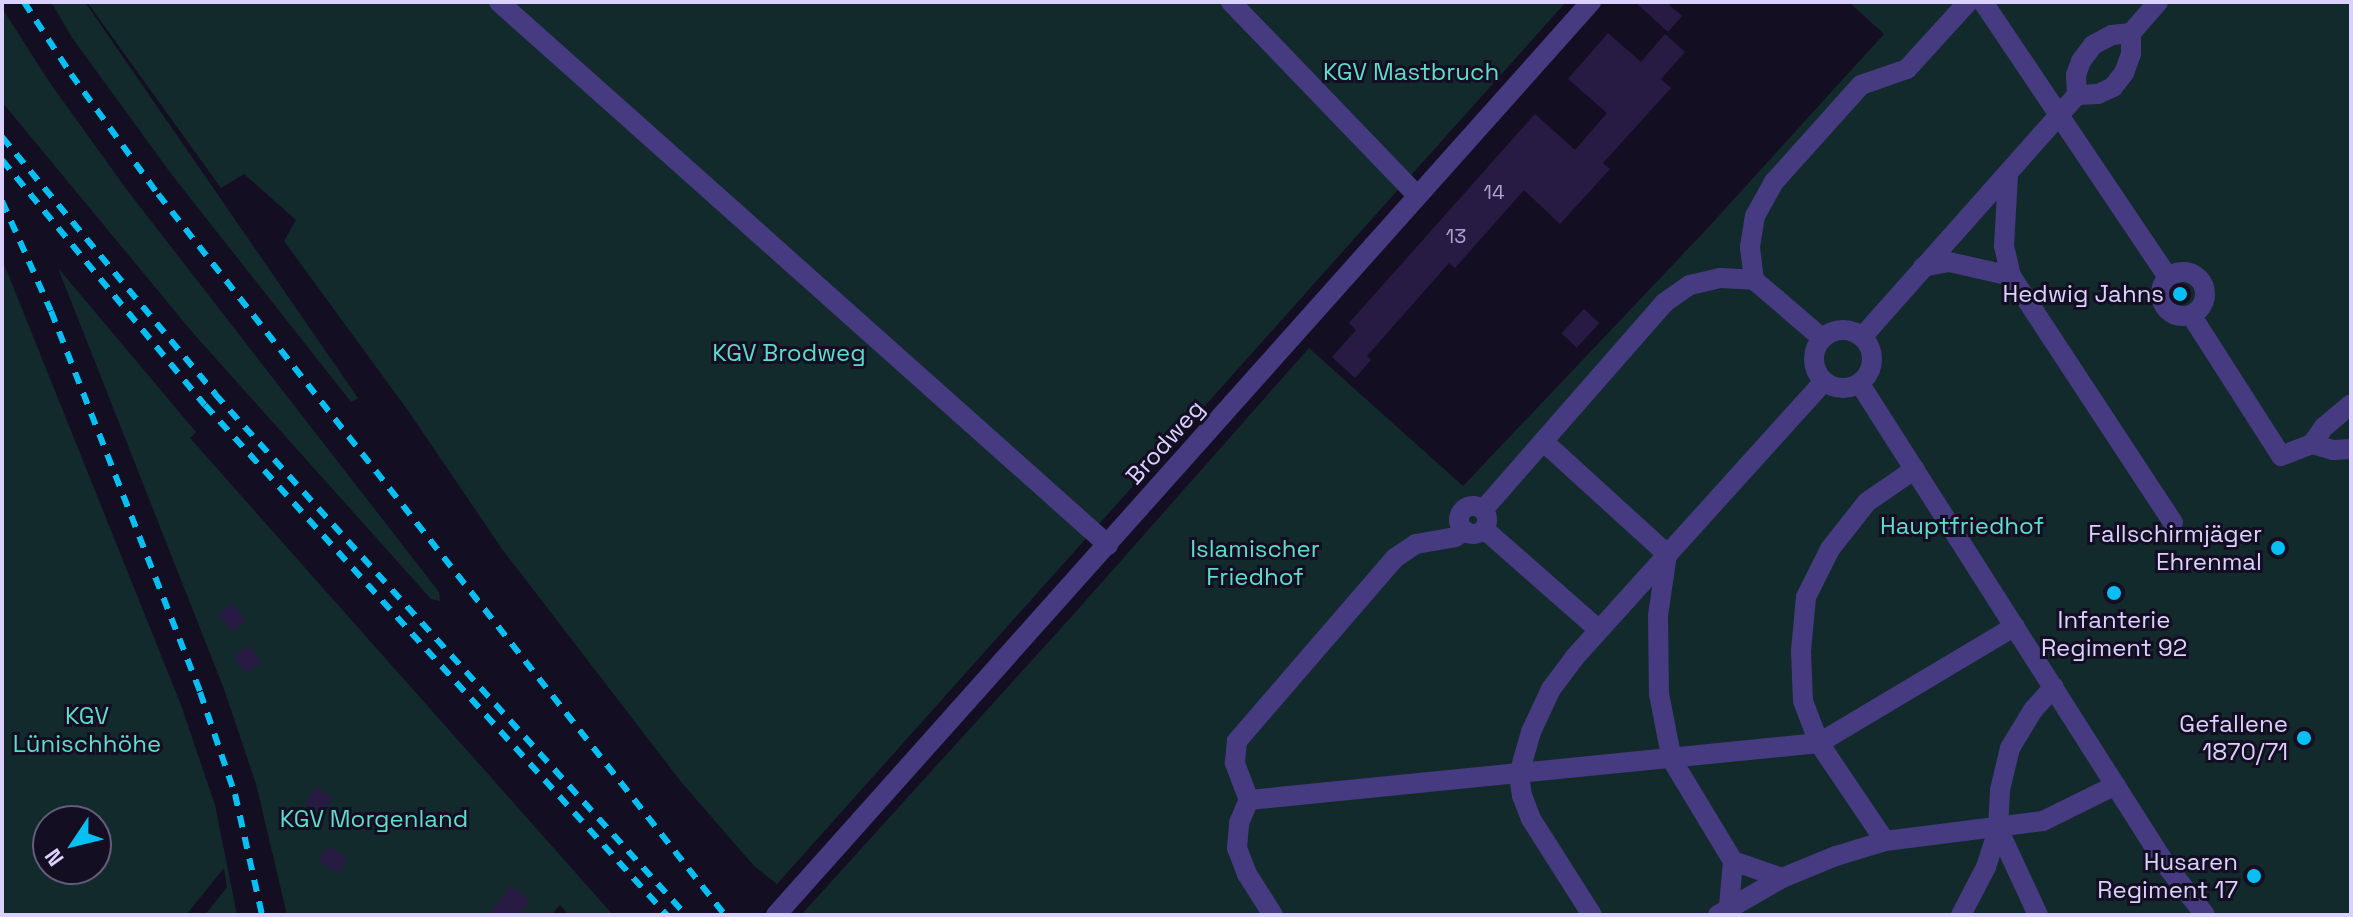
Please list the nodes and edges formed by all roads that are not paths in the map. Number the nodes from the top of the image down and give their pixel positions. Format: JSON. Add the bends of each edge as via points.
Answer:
{"nodes":[{"id":1,"x":499,"y":2,"type":"edge"},
{"id":2,"x":1231,"y":2,"type":"edge"},
{"id":3,"x":1591,"y":2,"type":"edge"},
{"id":4,"x":1968,"y":2,"type":"edge"},
{"id":5,"x":1983,"y":2,"type":"edge"},
{"id":6,"x":2158,"y":2,"type":"edge"},
{"id":7,"x":2131,"y":33,"type":"junction"},
{"id":8,"x":2077,"y":95,"type":"junction"},
{"id":9,"x":2061,"y":114,"type":"junction"},
{"id":10,"x":2008,"y":175,"type":"junction"},
{"id":11,"x":1418,"y":196,"type":"junction"},
{"id":12,"x":1923,"y":267,"type":"junction"},
{"id":13,"x":2011,"y":276,"type":"junction"},
{"id":14,"x":2168,"y":277,"type":"junction"},
{"id":15,"x":1754,"y":280,"type":"junction"},
{"id":16,"x":2191,"y":315,"type":"junction"},
{"id":17,"x":1863,"y":336,"type":"junction"},
{"id":18,"x":1822,"y":338,"type":"junction"},
{"id":19,"x":1823,"y":382,"type":"junction"},
{"id":20,"x":1860,"y":384,"type":"junction"},
{"id":21,"x":2351,"y":404,"type":"edge"},
{"id":22,"x":1545,"y":443,"type":"junction"},
{"id":23,"x":2312,"y":444,"type":"junction"},
{"id":24,"x":2351,"y":449,"type":"edge"},
{"id":25,"x":1915,"y":469,"type":"junction"},
{"id":26,"x":1470,"y":515,"type":"junction"},
{"id":27,"x":2173,"y":523,"type":"dead end"},
{"id":28,"x":1108,"y":545,"type":"junction"},
{"id":29,"x":1667,"y":554,"type":"junction"},
{"id":30,"x":2015,"y":626,"type":"junction"},
{"id":31,"x":1599,"y":630,"type":"junction"},
{"id":32,"x":2054,"y":687,"type":"junction"},
{"id":33,"x":1819,"y":743,"type":"junction"},
{"id":34,"x":1672,"y":760,"type":"junction"},
{"id":35,"x":1519,"y":774,"type":"junction"},
{"id":36,"x":2116,"y":785,"type":"junction"},
{"id":37,"x":1249,"y":800,"type":"junction"},
{"id":38,"x":1998,"y":829,"type":"junction"},
{"id":39,"x":1885,"y":841,"type":"junction"},
{"id":40,"x":1733,"y":861,"type":"junction"},
{"id":41,"x":1782,"y":878,"type":"junction"},
{"id":42,"x":1723,"y":911,"type":"edge"},
{"id":43,"x":776,"y":915,"type":"edge"},
{"id":44,"x":1273,"y":915,"type":"edge"},
{"id":45,"x":1592,"y":915,"type":"edge"},
{"id":46,"x":1961,"y":915,"type":"edge"},
{"id":47,"x":2038,"y":915,"type":"edge"},
{"id":48,"x":2205,"y":915,"type":"edge"}],
"edges":[{"from":1,"to":28,"type":"street"},
{"from":2,"to":11,"type":"street"},
{"from":3,"to":11,"type":"street","name":"Brodweg"},
{"from":4,"to":15,"type":"street","via":[[1907,69],[1861,85],[1773,183],[1755,216],[1750,247]]},
{"from":5,"to":9,"type":"street"},
{"from":6,"to":7,"type":"street"},
{"from":7,"to":8,"type":"street","via":[[2093,45],[2076,75]]},
{"from":7,"to":8,"type":"street","via":[[2131,54],[2113,87]]},
{"from":8,"to":9,"type":"street"},
{"from":9,"to":10,"type":"street"},
{"from":9,"to":14,"type":"street"},
{"from":10,"to":12,"type":"street"},
{"from":10,"to":13,"type":"street","via":[[2004,246]]},
{"from":11,"to":28,"type":"street","name":"Brodweg"},
{"from":12,"to":13,"type":"street","via":[[1949,262]]},
{"from":12,"to":17,"type":"street"},
{"from":13,"to":27,"type":"street"},
{"from":14,"to":16,"type":"street","via":[[2161,291],[2164,306],[2176,315]]},
{"from":14,"to":16,"type":"street","via":[[2186,271],[2200,280],[2205,298]]},
{"from":15,"to":18,"type":"street"},
{"from":15,"to":22,"type":"street","via":[[1720,278],[1690,285],[1664,303]]},
{"from":16,"to":23,"type":"street","via":[[2281,456]]},
{"from":17,"to":18,"type":"street","via":[[1849,330]]},
{"from":17,"to":20,"type":"street","via":[[1872,352],[1870,372]]},
{"from":18,"to":19,"type":"street","via":[[1814,351],[1815,369]]},
{"from":19,"to":20,"type":"street","via":[[1848,389]]},
{"from":19,"to":29,"type":"street"},
{"from":20,"to":25,"type":"street"},
{"from":21,"to":23,"type":"street"},
{"from":22,"to":26,"type":"street"},
{"from":22,"to":29,"type":"street"},
{"from":23,"to":24,"type":"street"},
{"from":25,"to":30,"type":"street"},
{"from":25,"to":33,"type":"street","via":[[1867,502],[1830,549],[1806,597],[1803,701]]},
{"from":26,"to":31,"type":"street"},
{"from":26,"to":37,"type":"street","via":[[1455,537],[1416,544],[1395,558],[1237,741],[1235,763]]},
{"from":28,"to":43,"type":"street","name":"Brodweg"},
{"from":29,"to":31,"type":"street"},
{"from":29,"to":34,"type":"street","via":[[1658,616],[1659,694]]},
{"from":30,"to":32,"type":"street"},
{"from":30,"to":33,"type":"street"},
{"from":31,"to":35,"type":"street","via":[[1551,689]]},
{"from":32,"to":36,"type":"street"},
{"from":32,"to":38,"type":"street","via":[[2010,748]]},
{"from":33,"to":34,"type":"street"},
{"from":33,"to":39,"type":"street"},
{"from":34,"to":35,"type":"street"},
{"from":34,"to":40,"type":"street"},
{"from":35,"to":37,"type":"street"},
{"from":35,"to":45,"type":"street","via":[[1531,819]]},
{"from":36,"to":38,"type":"street","via":[[2043,821]]},
{"from":36,"to":48,"type":"street"},
{"from":37,"to":44,"type":"street","via":[[1239,823],[1237,848]]},
{"from":38,"to":39,"type":"street"},
{"from":38,"to":46,"type":"street"},
{"from":38,"to":47,"type":"street"},
{"from":39,"to":41,"type":"street"},
{"from":40,"to":41,"type":"street"},
{"from":40,"to":42,"type":"street"},
{"from":41,"to":42,"type":"street"}]}
